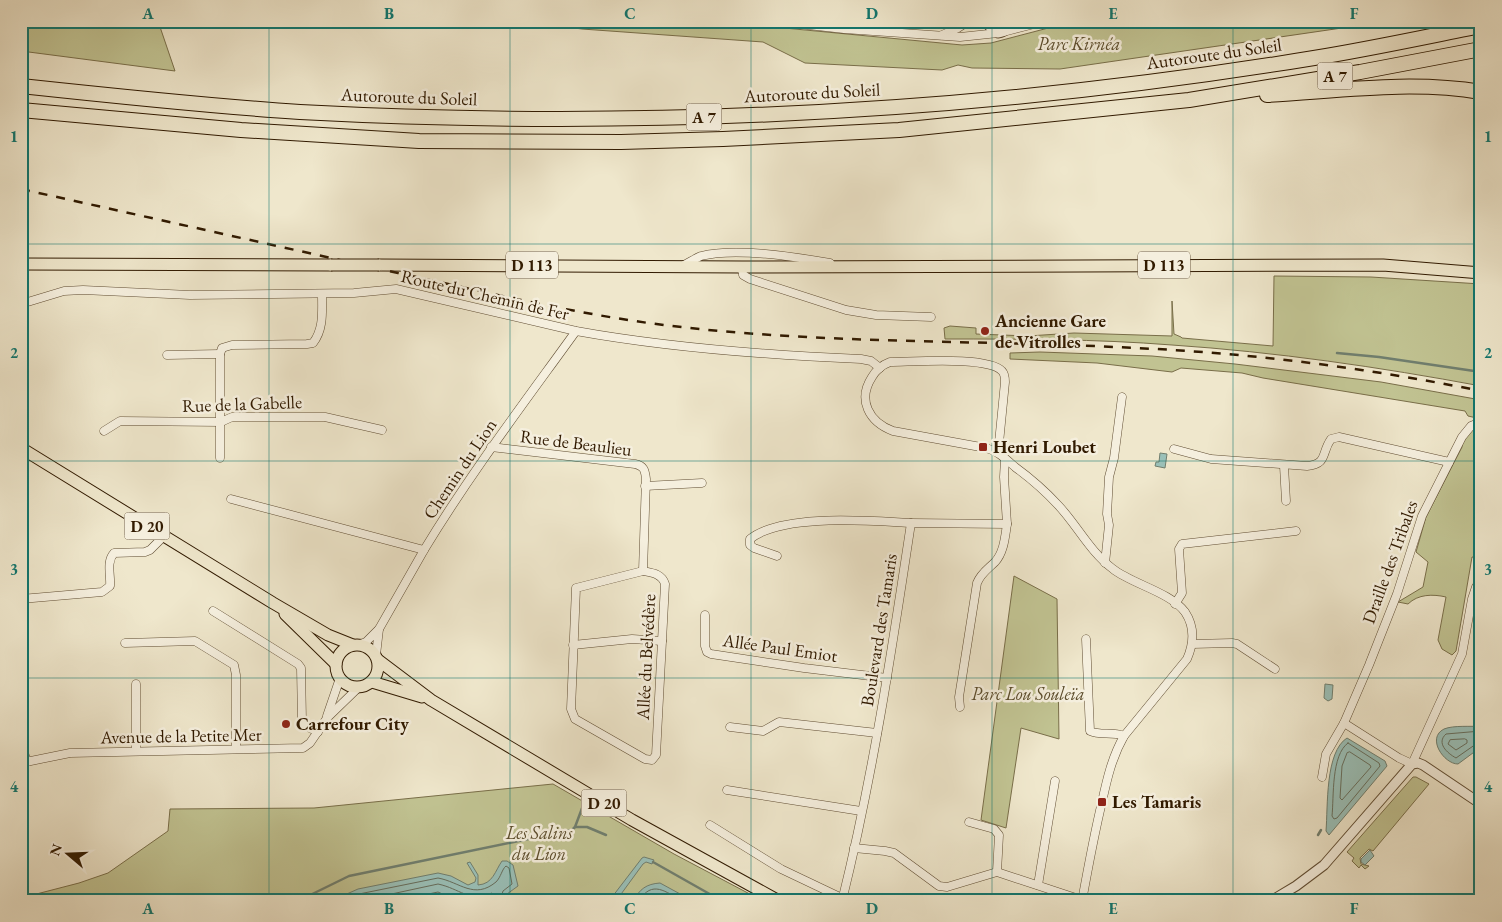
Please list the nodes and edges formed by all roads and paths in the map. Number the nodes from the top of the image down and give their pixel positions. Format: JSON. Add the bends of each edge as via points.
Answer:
{"nodes":[{"id":1,"x":772,"y":21,"type":"edge"},
{"id":2,"x":969,"y":21,"type":"edge"},
{"id":3,"x":987,"y":21,"type":"edge"},
{"id":4,"x":1010,"y":21,"type":"edge"},
{"id":5,"x":1046,"y":21,"type":"edge"},
{"id":6,"x":1456,"y":22,"type":"edge"},
{"id":7,"x":1481,"y":26,"type":"edge"},
{"id":8,"x":1001,"y":33,"type":"junction"},
{"id":9,"x":940,"y":35,"type":"junction"},
{"id":10,"x":1384,"y":46,"type":"junction"},
{"id":11,"x":1481,"y":49,"type":"edge"},
{"id":12,"x":21,"y":86,"type":"edge"},
{"id":13,"x":1481,"y":92,"type":"edge"},
{"id":14,"x":1189,"y":100,"type":"junction"},
{"id":15,"x":21,"y":110,"type":"edge"},
{"id":16,"x":21,"y":264,"type":"edge"},
{"id":17,"x":684,"y":265,"type":"junction"},
{"id":18,"x":742,"y":266,"type":"junction"},
{"id":19,"x":847,"y":266,"type":"junction"},
{"id":20,"x":1481,"y":273,"type":"edge"},
{"id":21,"x":322,"y":294,"type":"junction"},
{"id":22,"x":21,"y":304,"type":"edge"},
{"id":23,"x":931,"y":317,"type":"dead end"},
{"id":24,"x":576,"y":332,"type":"junction"},
{"id":25,"x":220,"y":354,"type":"junction"},
{"id":26,"x":166,"y":355,"type":"dead end"},
{"id":27,"x":880,"y":368,"type":"junction"},
{"id":28,"x":1122,"y":397,"type":"dead end"},
{"id":29,"x":221,"y":422,"type":"junction"},
{"id":30,"x":1481,"y":422,"type":"edge"},
{"id":31,"x":382,"y":430,"type":"dead end"},
{"id":32,"x":104,"y":431,"type":"dead end"},
{"id":33,"x":491,"y":447,"type":"junction"},
{"id":34,"x":21,"y":448,"type":"edge"},
{"id":35,"x":1174,"y":449,"type":"dead end"},
{"id":36,"x":998,"y":453,"type":"junction"},
{"id":37,"x":220,"y":458,"type":"dead end"},
{"id":38,"x":1005,"y":459,"type":"junction"},
{"id":39,"x":1449,"y":462,"type":"junction"},
{"id":40,"x":1284,"y":466,"type":"junction"},
{"id":41,"x":702,"y":483,"type":"dead end"},
{"id":42,"x":645,"y":486,"type":"junction"},
{"id":43,"x":231,"y":499,"type":"dead end"},
{"id":44,"x":1286,"y":501,"type":"dead end"},
{"id":45,"x":911,"y":523,"type":"junction"},
{"id":46,"x":1007,"y":524,"type":"junction"},
{"id":47,"x":1296,"y":531,"type":"dead end"},
{"id":48,"x":164,"y":536,"type":"junction"},
{"id":49,"x":424,"y":550,"type":"junction"},
{"id":50,"x":777,"y":556,"type":"dead end"},
{"id":51,"x":1105,"y":563,"type":"junction"},
{"id":52,"x":643,"y":571,"type":"junction"},
{"id":53,"x":1481,"y":580,"type":"edge"},
{"id":54,"x":21,"y":599,"type":"edge"},
{"id":55,"x":273,"y":602,"type":"junction"},
{"id":56,"x":1176,"y":604,"type":"junction"},
{"id":57,"x":213,"y":611,"type":"dead end"},
{"id":58,"x":705,"y":615,"type":"dead end"},
{"id":59,"x":380,"y":629,"type":"junction"},
{"id":60,"x":1086,"y":639,"type":"dead end"},
{"id":61,"x":662,"y":641,"type":"junction"},
{"id":62,"x":124,"y":643,"type":"dead end"},
{"id":63,"x":1192,"y":644,"type":"junction"},
{"id":64,"x":355,"y":645,"type":"junction"},
{"id":65,"x":573,"y":645,"type":"junction"},
{"id":66,"x":377,"y":657,"type":"junction"},
{"id":67,"x":336,"y":664,"type":"junction"},
{"id":68,"x":1276,"y":669,"type":"dead end"},
{"id":69,"x":340,"y":678,"type":"junction"},
{"id":70,"x":887,"y":678,"type":"junction"},
{"id":71,"x":372,"y":682,"type":"junction"},
{"id":72,"x":136,"y":684,"type":"dead end"},
{"id":73,"x":358,"y":688,"type":"junction"},
{"id":74,"x":431,"y":700,"type":"junction"},
{"id":75,"x":960,"y":708,"type":"dead end"},
{"id":76,"x":327,"y":718,"type":"junction"},
{"id":77,"x":1344,"y":723,"type":"junction"},
{"id":78,"x":730,"y":727,"type":"dead end"},
{"id":79,"x":318,"y":732,"type":"junction"},
{"id":80,"x":877,"y":733,"type":"junction"},
{"id":81,"x":1124,"y":736,"type":"junction"},
{"id":82,"x":21,"y":743,"type":"edge"},
{"id":83,"x":236,"y":749,"type":"junction"},
{"id":84,"x":136,"y":751,"type":"junction"},
{"id":85,"x":24,"y":763,"type":"edge"},
{"id":86,"x":1412,"y":764,"type":"junction"},
{"id":87,"x":1322,"y":778,"type":"dead end"},
{"id":88,"x":1055,"y":781,"type":"dead end"},
{"id":89,"x":728,"y":790,"type":"dead end"},
{"id":90,"x":1481,"y":804,"type":"edge"},
{"id":91,"x":861,"y":811,"type":"junction"},
{"id":92,"x":969,"y":822,"type":"dead end"},
{"id":93,"x":710,"y":825,"type":"dead end"},
{"id":94,"x":854,"y":848,"type":"junction"},
{"id":95,"x":997,"y":872,"type":"junction"},
{"id":96,"x":1038,"y":885,"type":"junction"},
{"id":97,"x":842,"y":899,"type":"edge"},
{"id":98,"x":779,"y":901,"type":"edge"},
{"id":99,"x":1082,"y":901,"type":"edge"},
{"id":100,"x":1271,"y":901,"type":"edge"}],
"edges":[{"from":1,"to":9,"type":"street"},
{"from":2,"to":9,"type":"street"},
{"from":3,"to":8,"type":"street","via":[[990,27]]},
{"from":4,"to":8,"type":"street"},
{"from":5,"to":8,"type":"street"},
{"from":6,"to":10,"type":"highway"},
{"from":7,"to":10,"type":"highway","name":"Autoroute du Soleil","number":"A 7"},
{"from":8,"to":9,"type":"street","via":[[960,37]]},
{"from":10,"to":12,"type":"highway","name":"Autoroute du Soleil","number":"A 7","via":[[1128,85],[980,101],[719,117],[591,119],[360,114],[168,102]]},
{"from":11,"to":14,"type":"highway","number":"A 7"},
{"from":13,"to":14,"type":"highway","via":[[1392,86]]},
{"from":14,"to":15,"type":"highway","number":"A 7","via":[[899,130],[621,142],[409,140],[241,130]]},
{"from":16,"to":17,"type":"main road","number":"D 113","bridge":true},
{"from":17,"to":18,"type":"main road","number":"D 113"},
{"from":17,"to":19,"type":"street","via":[[700,256],[742,253],[796,257]]},
{"from":18,"to":19,"type":"main road","number":"D 113"},
{"from":18,"to":23,"type":"street","via":[[743,275],[750,279],[832,306],[876,315]]},
{"from":19,"to":20,"type":"main road","number":"D 113","via":[[1383,265]]},
{"from":21,"to":22,"type":"street","name":"Route du Chemin de Fer","via":[[83,290],[64,291]]},
{"from":21,"to":24,"type":"street","name":"Route du Chemin de Fer","via":[[396,289]]},
{"from":21,"to":25,"type":"street","via":[[322,325],[313,343],[232,345],[222,348]]},
{"from":24,"to":27,"type":"street","name":"Route du Chemin de Fer","via":[[679,347],[861,359]]},
{"from":24,"to":33,"type":"street","name":"Chemin du Lion"},
{"from":25,"to":26,"type":"street"},
{"from":25,"to":29,"type":"street"},
{"from":27,"to":36,"type":"street","via":[[867,386],[865,398],[868,412],[880,426],[892,432],[986,448]]},
{"from":27,"to":36,"type":"street","via":[[890,362],[958,360],[978,362],[1003,372],[1005,382]]},
{"from":28,"to":51,"type":"street","via":[[1109,477]]},
{"from":29,"to":31,"type":"street","name":"Rue de la Gabelle","via":[[232,417],[325,416]]},
{"from":29,"to":32,"type":"street","name":"Rue de la Gabelle","via":[[120,421]]},
{"from":29,"to":37,"type":"street"},
{"from":30,"to":39,"type":"street","name":"Draille des Tribales","via":[[1466,431]]},
{"from":33,"to":42,"type":"street","name":"Rue de Beaulieu","via":[[635,464],[644,469]]},
{"from":33,"to":49,"type":"street","name":"Chemin du Lion"},
{"from":34,"to":48,"type":"main road","number":"D 20"},
{"from":35,"to":40,"type":"street","via":[[1211,459]]},
{"from":36,"to":38,"type":"street"},
{"from":38,"to":46,"type":"street"},
{"from":38,"to":51,"type":"street","via":[[1058,505]]},
{"from":39,"to":40,"type":"street","via":[[1339,437],[1331,439],[1318,464]]},
{"from":39,"to":77,"type":"street","name":"Draille des Tribales","via":[[1422,516],[1397,594]]},
{"from":40,"to":44,"type":"street"},
{"from":41,"to":42,"type":"street"},
{"from":42,"to":52,"type":"street","name":"Rue de Beaulieu"},
{"from":43,"to":49,"type":"street"},
{"from":45,"to":46,"type":"street"},
{"from":45,"to":50,"type":"street","via":[[806,522],[761,532],[750,538],[750,545],[754,548]]},
{"from":45,"to":70,"type":"street","name":"Boulevard des Tamaris"},
{"from":46,"to":75,"type":"street","via":[[998,558],[977,583]]},
{"from":47,"to":56,"type":"street","via":[[1182,544],[1179,549],[1182,593]]},
{"from":48,"to":54,"type":"street","via":[[145,552],[114,553],[109,562],[110,586],[107,590]]},
{"from":48,"to":55,"type":"main road","number":"D 20"},
{"from":49,"to":59,"type":"street","name":"Chemin du Lion"},
{"from":51,"to":56,"type":"street"},
{"from":52,"to":61,"type":"street","name":"Allée du Belvédère","via":[[664,579]]},
{"from":52,"to":65,"type":"street","name":"Allée du Belvédère","via":[[576,588]]},
{"from":53,"to":86,"type":"street","via":[[1472,599],[1462,654]]},
{"from":55,"to":64,"type":"main road","number":"D 20","via":[[328,635]]},
{"from":55,"to":67,"type":"main road","number":"D 20"},
{"from":56,"to":63,"type":"street","via":[[1190,623]]},
{"from":57,"to":79,"type":"street","via":[[298,664],[302,721]]},
{"from":58,"to":70,"type":"street","name":"Allée Paul Emiot","via":[[705,646],[711,654]]},
{"from":59,"to":64,"type":"street","name":"Chemin du Lion","via":[[366,642]]},
{"from":59,"to":66,"type":"street","name":"Chemin du Lion"},
{"from":60,"to":81,"type":"street","via":[[1089,729],[1093,733],[1115,732]]},
{"from":61,"to":65,"type":"street","via":[[632,639]]},
{"from":61,"to":65,"type":"street","name":"Allée du Belvédère","via":[[656,755],[652,760],[576,719],[571,709]]},
{"from":62,"to":83,"type":"street","via":[[196,641],[234,665]]},
{"from":63,"to":68,"type":"street","via":[[1237,644]]},
{"from":63,"to":81,"type":"street","via":[[1187,659]]},
{"from":64,"to":66,"type":"main road","via":[[368,648]]},
{"from":64,"to":67,"type":"main road","via":[[341,652]]},
{"from":66,"to":71,"type":"main road","via":[[378,672]]},
{"from":66,"to":74,"type":"main road","number":"D 20"},
{"from":67,"to":69,"type":"main road"},
{"from":69,"to":73,"type":"main road","via":[[351,687]]},
{"from":69,"to":76,"type":"street","name":"Avenue de la Petite Mer"},
{"from":70,"to":80,"type":"street","name":"Boulevard des Tamaris"},
{"from":71,"to":73,"type":"main road"},
{"from":71,"to":74,"type":"main road","number":"D 20"},
{"from":72,"to":84,"type":"street"},
{"from":73,"to":76,"type":"street","name":"Avenue de la Petite Mer"},
{"from":74,"to":98,"type":"main road","number":"D 20","via":[[632,820]]},
{"from":76,"to":79,"type":"street","name":"Avenue de la Petite Mer"},
{"from":77,"to":86,"type":"street"},
{"from":77,"to":87,"type":"street","name":"Draille des Tribales","via":[[1326,754]]},
{"from":78,"to":80,"type":"street","via":[[763,730],[779,722]]},
{"from":79,"to":83,"type":"street","name":"Avenue de la Petite Mer","via":[[303,748]]},
{"from":80,"to":91,"type":"street","name":"Boulevard des Tamaris"},
{"from":81,"to":99,"type":"street","via":[[1109,770]]},
{"from":82,"to":85,"type":"street"},
{"from":83,"to":84,"type":"street","name":"Avenue de la Petite Mer"},
{"from":84,"to":85,"type":"street","name":"Avenue de la Petite Mer","via":[[70,753]]},
{"from":86,"to":90,"type":"street","via":[[1423,765]]},
{"from":86,"to":100,"type":"street","via":[[1324,865]]},
{"from":88,"to":96,"type":"street"},
{"from":89,"to":91,"type":"street"},
{"from":91,"to":94,"type":"street","name":"Boulevard des Tamaris"},
{"from":92,"to":95,"type":"street","via":[[994,829],[999,835]]},
{"from":93,"to":97,"type":"street","via":[[781,869]]},
{"from":94,"to":95,"type":"street","via":[[894,853],[933,883],[944,887]]},
{"from":94,"to":97,"type":"street","name":"Boulevard des Tamaris"},
{"from":95,"to":96,"type":"street"},
{"from":96,"to":99,"type":"street"}]}
